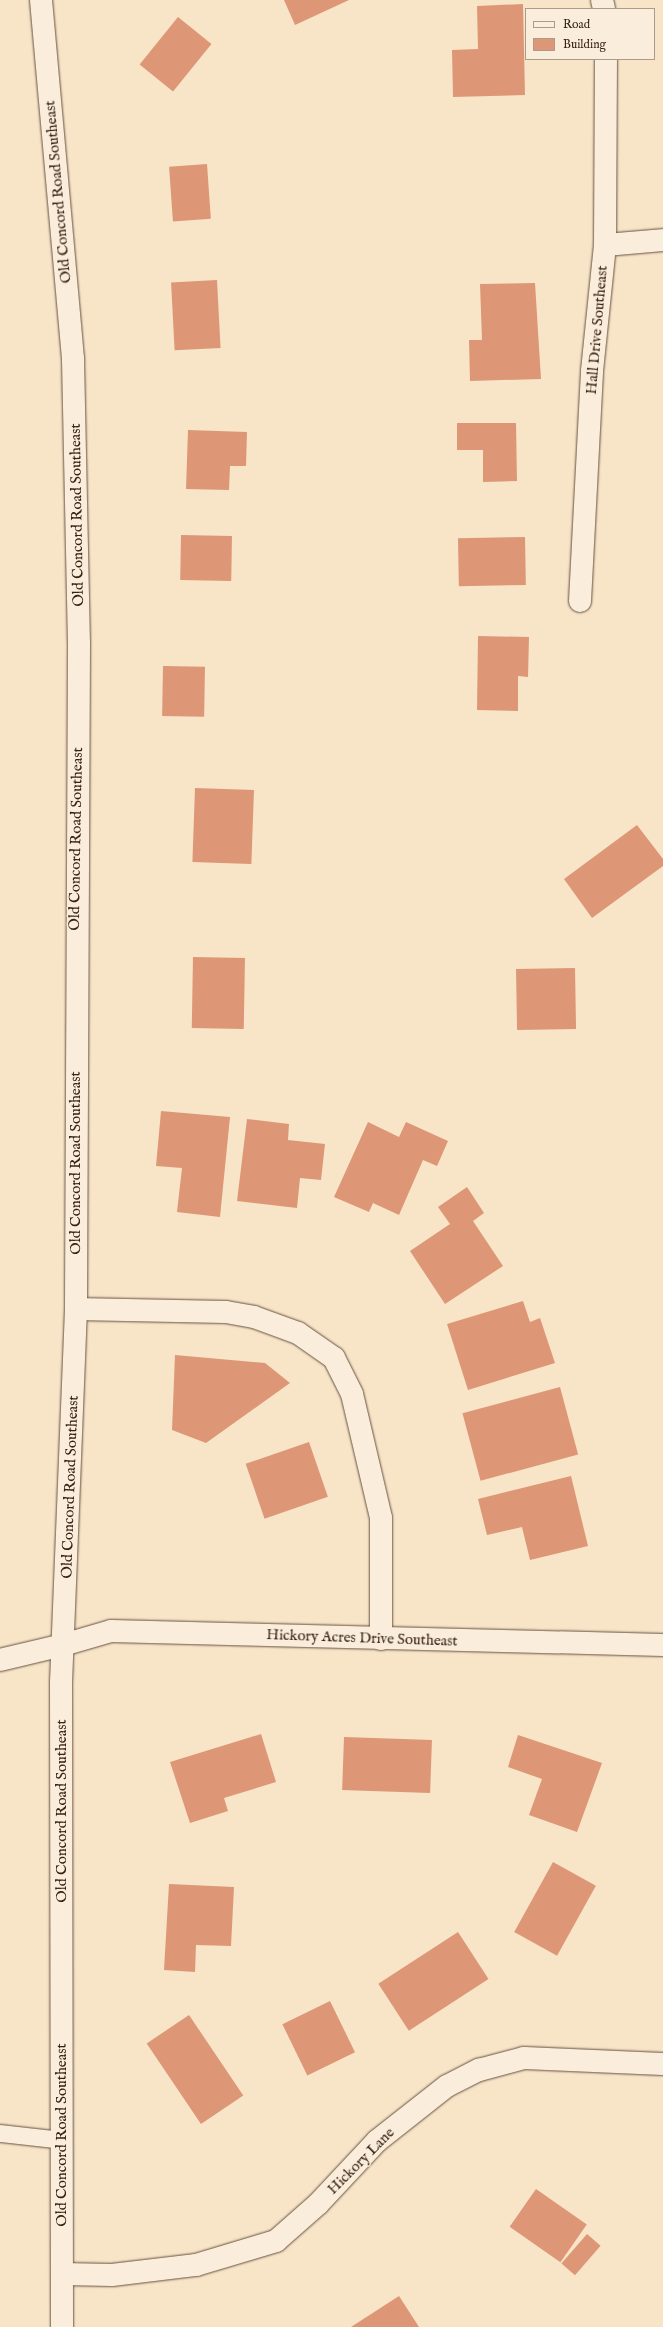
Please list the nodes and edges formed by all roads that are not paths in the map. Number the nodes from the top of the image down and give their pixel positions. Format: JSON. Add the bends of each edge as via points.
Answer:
{"nodes":[{"id":1,"x":41,"y":0,"type":"edge"},
{"id":2,"x":606,"y":60,"type":"edge"},
{"id":3,"x":663,"y":240,"type":"edge"},
{"id":4,"x":605,"y":245,"type":"junction"},
{"id":5,"x":580,"y":601,"type":"dead end"},
{"id":6,"x":76,"y":1309,"type":"junction"},
{"id":7,"x":382,"y":1639,"type":"junction"},
{"id":8,"x":63,"y":1644,"type":"junction"},
{"id":9,"x":663,"y":1645,"type":"edge"},
{"id":10,"x":0,"y":1660,"type":"edge"},
{"id":11,"x":663,"y":2064,"type":"edge"},
{"id":12,"x":0,"y":2132,"type":"edge"},
{"id":13,"x":62,"y":2140,"type":"junction"},
{"id":14,"x":62,"y":2274,"type":"junction"},
{"id":15,"x":62,"y":2327,"type":"edge"}],
"edges":[{"from":1,"to":6,"type":"street","name":"Old Concord Road Southeast","via":[[73,359],[78,506]]},
{"from":2,"to":4,"type":"street","name":"Hall Drive Southeast"},
{"from":3,"to":4,"type":"street"},
{"from":4,"to":5,"type":"street","name":"Hall Drive Southeast","via":[[592,371]]},
{"from":6,"to":7,"type":"street","via":[[226,1312],[254,1317],[298,1333],[334,1358],[352,1394],[381,1518]]},
{"from":6,"to":8,"type":"street","name":"Old Concord Road Southeast"},
{"from":7,"to":8,"type":"street","name":"Hickory Acres Drive Southeast","via":[[111,1631]]},
{"from":7,"to":9,"type":"street","name":"Hickory Acres Drive Southeast"},
{"from":8,"to":10,"type":"street","name":"Hickory Acres Drive Southeast"},
{"from":8,"to":13,"type":"street","name":"Old Concord Road Southeast"},
{"from":11,"to":14,"type":"street","name":"Hickory Lane","via":[[524,2058],[479,2070],[447,2086],[377,2141],[318,2204],[276,2241],[196,2265],[112,2275]]},
{"from":12,"to":13,"type":"lane"},
{"from":13,"to":14,"type":"street","name":"Old Concord Road Southeast"},
{"from":14,"to":15,"type":"street","name":"Old Concord Road Southeast"}]}
